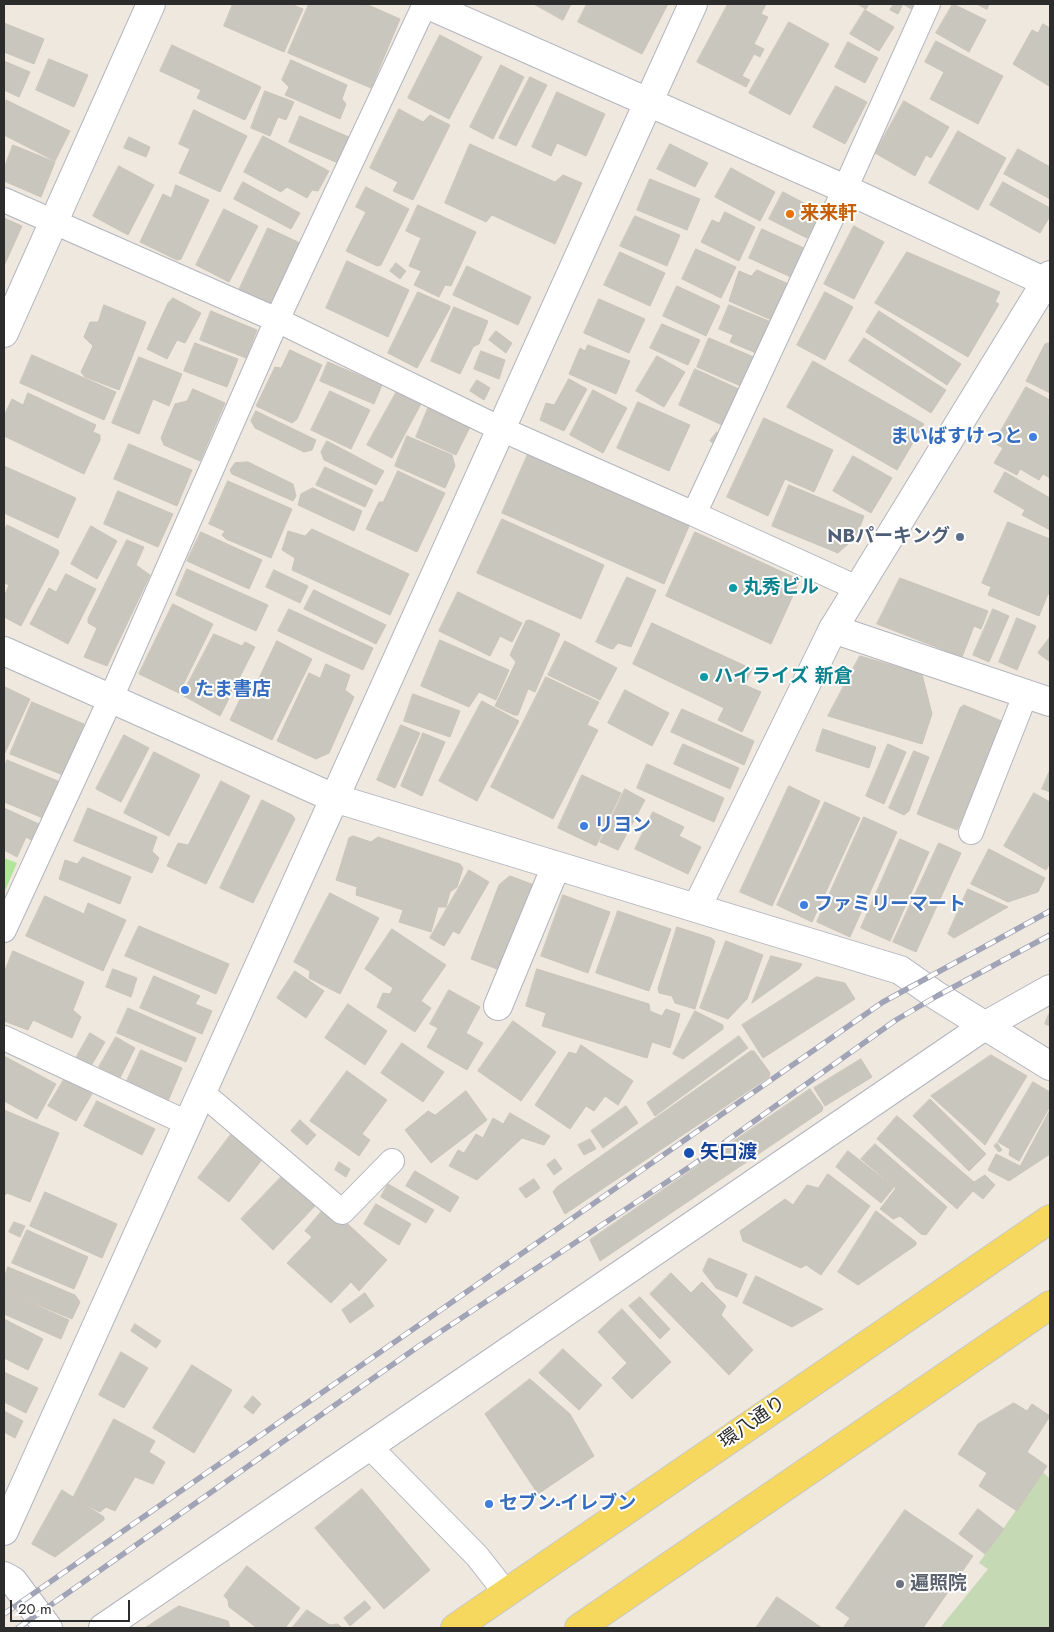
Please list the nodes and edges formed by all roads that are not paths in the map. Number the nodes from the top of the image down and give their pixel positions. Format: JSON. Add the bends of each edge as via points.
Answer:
{"nodes":[{"id":1,"x":151,"y":4,"type":"edge"},
{"id":2,"x":426,"y":4,"type":"edge"},
{"id":3,"x":692,"y":4,"type":"edge"},
{"id":4,"x":928,"y":4,"type":"edge"},
{"id":5,"x":648,"y":103,"type":"junction"},
{"id":6,"x":846,"y":189,"type":"junction"},
{"id":7,"x":4,"y":200,"type":"edge"},
{"id":8,"x":54,"y":222,"type":"junction"},
{"id":9,"x":1049,"y":280,"type":"edge"},
{"id":10,"x":277,"y":320,"type":"junction"},
{"id":11,"x":4,"y":333,"type":"edge"},
{"id":12,"x":500,"y":429,"type":"junction"},
{"id":13,"x":694,"y":514,"type":"junction"},
{"id":14,"x":857,"y":588,"type":"junction"},
{"id":15,"x":833,"y":629,"type":"junction"},
{"id":16,"x":4,"y":651,"type":"edge"},
{"id":17,"x":111,"y":698,"type":"junction"},
{"id":18,"x":1038,"y":698,"type":"edge"},
{"id":19,"x":334,"y":798,"type":"junction"},
{"id":20,"x":971,"y":832,"type":"dead end"},
{"id":21,"x":556,"y":866,"type":"junction"},
{"id":22,"x":697,"y":907,"type":"junction"},
{"id":23,"x":4,"y":930,"type":"edge"},
{"id":24,"x":1050,"y":989,"type":"edge"},
{"id":25,"x":498,"y":1006,"type":"dead end"},
{"id":26,"x":986,"y":1025,"type":"junction"},
{"id":27,"x":4,"y":1038,"type":"edge"},
{"id":28,"x":1050,"y":1066,"type":"edge"},
{"id":29,"x":201,"y":1092,"type":"junction"},
{"id":30,"x":187,"y":1123,"type":"junction"},
{"id":31,"x":392,"y":1161,"type":"dead end"},
{"id":32,"x":1050,"y":1219,"type":"edge"},
{"id":33,"x":1050,"y":1306,"type":"edge"},
{"id":34,"x":369,"y":1446,"type":"junction"},
{"id":35,"x":4,"y":1531,"type":"edge"},
{"id":36,"x":4,"y":1576,"type":"edge"},
{"id":37,"x":506,"y":1593,"type":"junction"},
{"id":38,"x":48,"y":1628,"type":"edge"},
{"id":39,"x":103,"y":1628,"type":"edge"},
{"id":40,"x":455,"y":1628,"type":"edge"},
{"id":41,"x":579,"y":1628,"type":"edge"}],
"edges":[{"from":1,"to":8,"type":"street"},
{"from":2,"to":5,"type":"street"},
{"from":2,"to":10,"type":"lane"},
{"from":3,"to":5,"type":"street"},
{"from":4,"to":6,"type":"lane"},
{"from":5,"to":6,"type":"street"},
{"from":5,"to":12,"type":"street"},
{"from":6,"to":9,"type":"street"},
{"from":6,"to":13,"type":"lane"},
{"from":7,"to":8,"type":"lane"},
{"from":8,"to":10,"type":"lane"},
{"from":8,"to":11,"type":"street"},
{"from":9,"to":14,"type":"street"},
{"from":10,"to":12,"type":"lane"},
{"from":10,"to":17,"type":"lane"},
{"from":12,"to":13,"type":"lane"},
{"from":12,"to":19,"type":"street"},
{"from":13,"to":14,"type":"lane"},
{"from":14,"to":15,"type":"street"},
{"from":15,"to":18,"type":"street"},
{"from":15,"to":22,"type":"street"},
{"from":16,"to":17,"type":"street"},
{"from":17,"to":19,"type":"street"},
{"from":17,"to":23,"type":"lane"},
{"from":18,"to":20,"type":"lane"},
{"from":19,"to":21,"type":"street"},
{"from":19,"to":29,"type":"street"},
{"from":21,"to":22,"type":"street"},
{"from":21,"to":25,"type":"street"},
{"from":22,"to":26,"type":"street","via":[[900,970]]},
{"from":24,"to":26,"type":"street"},
{"from":26,"to":28,"type":"street"},
{"from":26,"to":34,"type":"street"},
{"from":27,"to":30,"type":"lane"},
{"from":29,"to":30,"type":"street"},
{"from":29,"to":31,"type":"lane","via":[[342,1212]]},
{"from":30,"to":35,"type":"street"},
{"from":32,"to":37,"type":"main road","name":"環八通り"},
{"from":33,"to":41,"type":"main road"},
{"from":34,"to":37,"type":"lane","via":[[477,1556]]},
{"from":34,"to":39,"type":"street"},
{"from":36,"to":38,"type":"street","via":[[13,1581]]},
{"from":37,"to":40,"type":"main road","name":"環八通り"}]}
